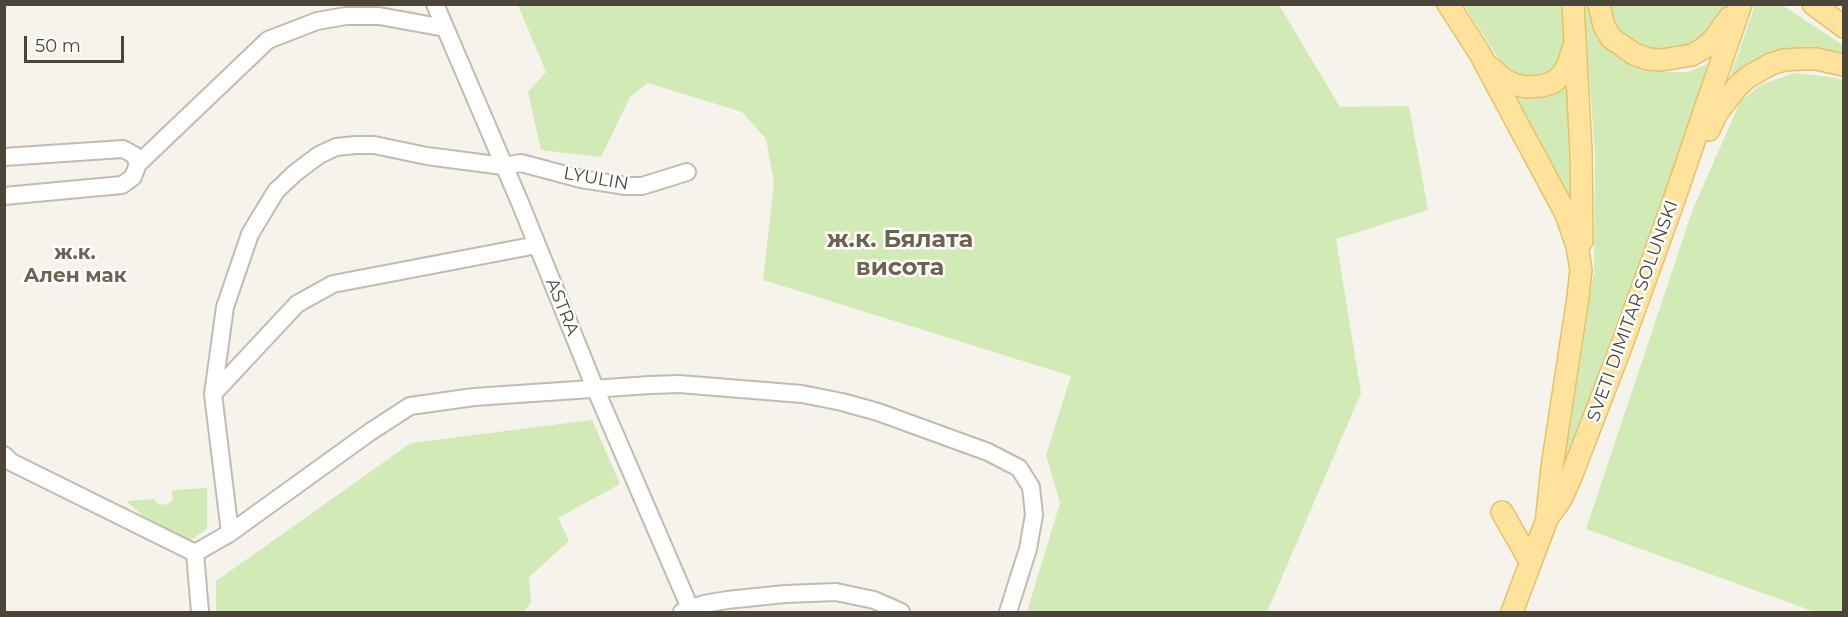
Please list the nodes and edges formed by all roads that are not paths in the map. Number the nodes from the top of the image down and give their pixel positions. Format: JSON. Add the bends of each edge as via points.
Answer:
{"nodes":[{"id":1,"x":435,"y":4,"type":"edge"},
{"id":2,"x":1448,"y":4,"type":"edge"},
{"id":3,"x":1573,"y":4,"type":"edge"},
{"id":4,"x":1599,"y":4,"type":"edge"},
{"id":5,"x":1740,"y":4,"type":"edge"},
{"id":6,"x":1813,"y":4,"type":"edge"},
{"id":7,"x":1844,"y":27,"type":"edge"},
{"id":8,"x":445,"y":28,"type":"junction"},
{"id":9,"x":1575,"y":42,"type":"junction"},
{"id":10,"x":1479,"y":52,"type":"junction"},
{"id":11,"x":1844,"y":65,"type":"edge"},
{"id":12,"x":4,"y":157,"type":"edge"},
{"id":13,"x":138,"y":164,"type":"junction"},
{"id":14,"x":503,"y":166,"type":"junction"},
{"id":15,"x":687,"y":172,"type":"dead end"},
{"id":16,"x":4,"y":196,"type":"edge"},
{"id":17,"x":1673,"y":203,"type":"junction"},
{"id":18,"x":537,"y":245,"type":"junction"},
{"id":19,"x":1581,"y":270,"type":"junction"},
{"id":20,"x":595,"y":388,"type":"junction"},
{"id":21,"x":213,"y":394,"type":"junction"},
{"id":22,"x":4,"y":455,"type":"edge"},
{"id":23,"x":1502,"y":513,"type":"dead end"},
{"id":24,"x":1547,"y":519,"type":"junction"},
{"id":25,"x":230,"y":533,"type":"junction"},
{"id":26,"x":195,"y":553,"type":"junction"},
{"id":27,"x":1530,"y":561,"type":"junction"},
{"id":28,"x":686,"y":610,"type":"edge"},
{"id":29,"x":200,"y":612,"type":"edge"},
{"id":30,"x":901,"y":612,"type":"edge"},
{"id":31,"x":1008,"y":612,"type":"edge"},
{"id":32,"x":1512,"y":612,"type":"edge"}],
"edges":[{"from":1,"to":8,"type":"street","name":"ASTRA"},
{"from":2,"to":10,"type":"main road"},
{"from":3,"to":9,"type":"main road"},
{"from":4,"to":5,"type":"main road","via":[[1611,38],[1634,54],[1662,60],[1692,55],[1704,48]]},
{"from":5,"to":17,"type":"main road","name":"SVETI DIMITAR SOLUNSKI"},
{"from":6,"to":7,"type":"main road"},
{"from":8,"to":13,"type":"street","via":[[379,16],[346,16],[317,21],[268,40]]},
{"from":8,"to":14,"type":"street","name":"ASTRA"},
{"from":9,"to":10,"type":"main road","via":[[1562,75],[1540,86],[1526,87],[1503,79]]},
{"from":9,"to":19,"type":"main road","via":[[1582,160]]},
{"from":10,"to":19,"type":"main road","via":[[1566,214]]},
{"from":11,"to":17,"type":"main road","via":[[1816,59],[1784,60],[1748,77],[1717,113]]},
{"from":12,"to":13,"type":"street","via":[[123,150],[134,155]]},
{"from":13,"to":16,"type":"street","via":[[134,177],[122,185]]},
{"from":14,"to":15,"type":"street","name":"LYULIN","via":[[521,163],[580,179],[626,186],[642,186]]},
{"from":14,"to":18,"type":"street","name":"ASTRA"},
{"from":14,"to":21,"type":"street","name":"LYULIN","via":[[357,145],[336,147],[295,173],[276,191],[250,234],[225,307]]},
{"from":17,"to":24,"type":"main road","name":"SVETI DIMITAR SOLUNSKI","via":[[1571,477]]},
{"from":18,"to":20,"type":"street","name":"ASTRA"},
{"from":18,"to":21,"type":"street","via":[[333,284],[297,304]]},
{"from":19,"to":24,"type":"main road"},
{"from":20,"to":25,"type":"street","via":[[410,406]]},
{"from":20,"to":28,"type":"street","name":"ASTRA"},
{"from":20,"to":31,"type":"street","via":[[679,384],[802,394],[878,412],[1010,462],[1019,468],[1031,487],[1034,515],[1028,549]]},
{"from":21,"to":25,"type":"street","name":"LYULIN"},
{"from":22,"to":26,"type":"street","via":[[11,462]]},
{"from":23,"to":27,"type":"main road"},
{"from":24,"to":27,"type":"main road","name":"SVETI DIMITAR SOLUNSKI"},
{"from":25,"to":26,"type":"street"},
{"from":26,"to":29,"type":"street"},
{"from":27,"to":32,"type":"main road","name":"SVETI DIMITAR SOLUNSKI"},
{"from":28,"to":30,"type":"street","via":[[727,600],[836,592],[874,600]]}]}
